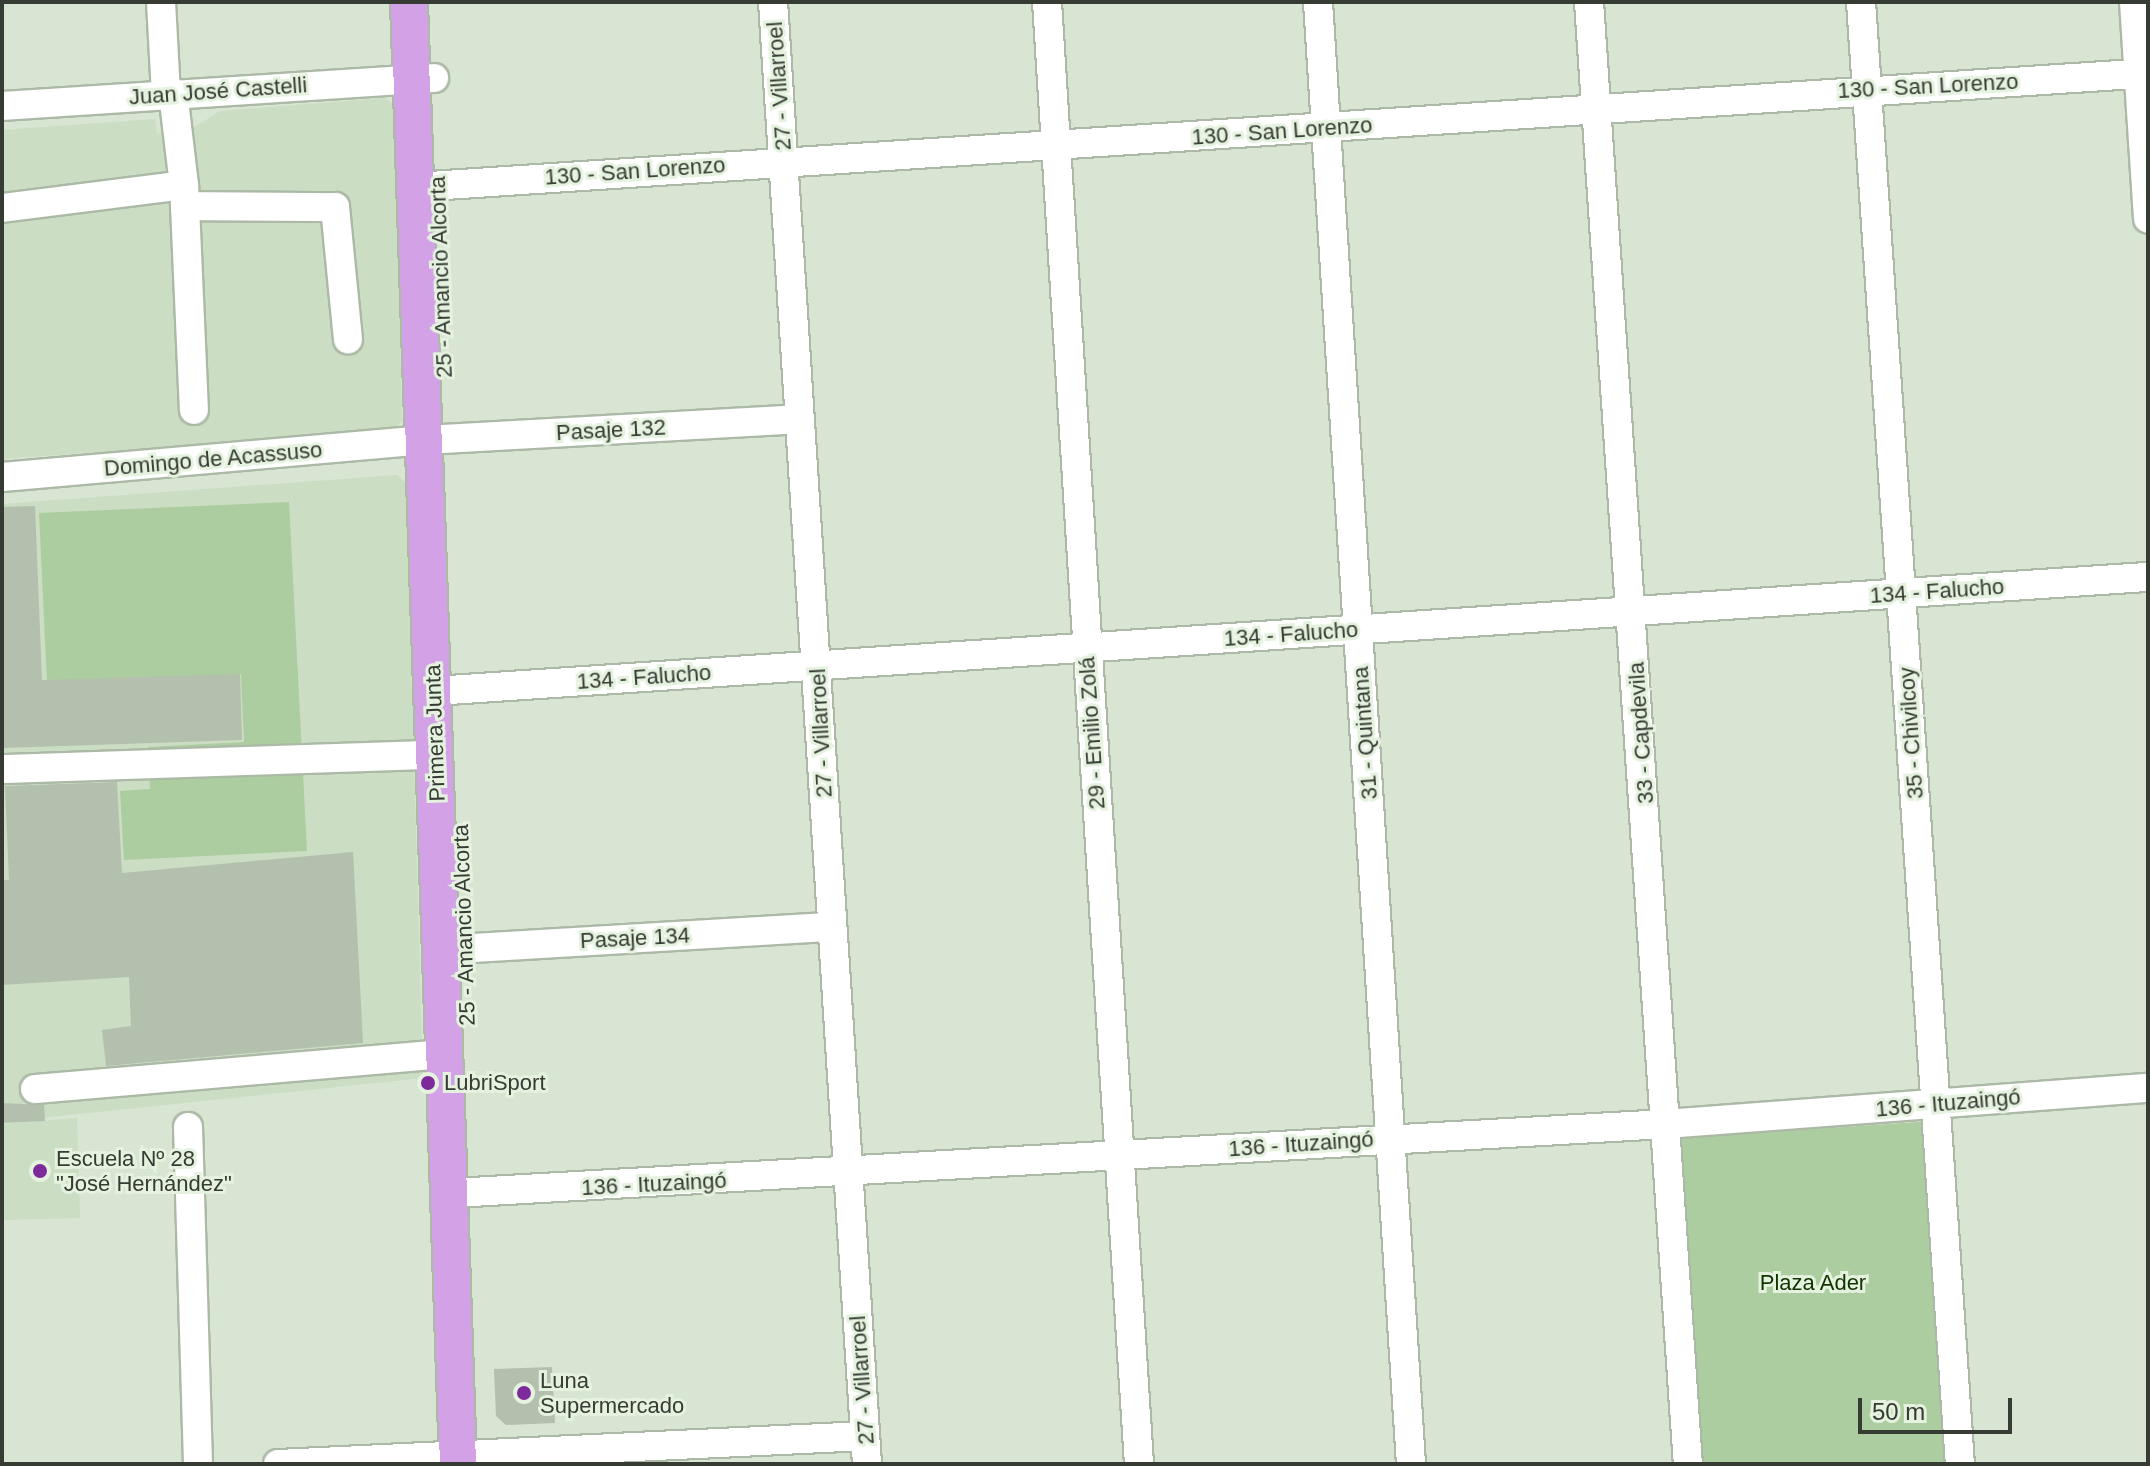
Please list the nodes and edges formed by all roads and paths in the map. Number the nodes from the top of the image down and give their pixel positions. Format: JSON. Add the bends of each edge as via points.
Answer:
{"nodes":[{"id":1,"x":161,"y":2,"type":"edge"},
{"id":2,"x":409,"y":2,"type":"edge"},
{"id":3,"x":431,"y":2,"type":"edge"},
{"id":4,"x":773,"y":2,"type":"edge"},
{"id":5,"x":1047,"y":2,"type":"edge"},
{"id":6,"x":1318,"y":2,"type":"edge"},
{"id":7,"x":1589,"y":2,"type":"edge"},
{"id":8,"x":1861,"y":2,"type":"edge"},
{"id":9,"x":2134,"y":2,"type":"edge"},
{"id":10,"x":2143,"y":73,"type":"edge"},
{"id":11,"x":423,"y":78,"type":"junction"},
{"id":12,"x":1865,"y":90,"type":"junction"},
{"id":13,"x":169,"y":93,"type":"junction"},
{"id":14,"x":2,"y":106,"type":"edge"},
{"id":15,"x":1595,"y":109,"type":"junction"},
{"id":16,"x":1326,"y":127,"type":"junction"},
{"id":17,"x":1058,"y":148,"type":"junction"},
{"id":18,"x":784,"y":159,"type":"junction"},
{"id":19,"x":426,"y":187,"type":"junction"},
{"id":20,"x":184,"y":195,"type":"junction"},
{"id":21,"x":2,"y":208,"type":"edge"},
{"id":22,"x":2148,"y":219,"type":"edge"},
{"id":23,"x":348,"y":339,"type":"dead end"},
{"id":24,"x":194,"y":410,"type":"dead end"},
{"id":25,"x":797,"y":419,"type":"junction"},
{"id":26,"x":436,"y":440,"type":"junction"},
{"id":27,"x":2,"y":477,"type":"edge"},
{"id":28,"x":2148,"y":577,"type":"edge"},
{"id":29,"x":1900,"y":593,"type":"junction"},
{"id":30,"x":1633,"y":611,"type":"junction"},
{"id":31,"x":1358,"y":629,"type":"junction"},
{"id":32,"x":1087,"y":647,"type":"junction"},
{"id":33,"x":819,"y":665,"type":"junction"},
{"id":34,"x":444,"y":690,"type":"junction"},
{"id":35,"x":435,"y":755,"type":"junction"},
{"id":36,"x":2,"y":769,"type":"edge"},
{"id":37,"x":830,"y":927,"type":"junction"},
{"id":38,"x":452,"y":950,"type":"junction"},
{"id":39,"x":445,"y":1054,"type":"junction"},
{"id":40,"x":2148,"y":1088,"type":"edge"},
{"id":41,"x":35,"y":1089,"type":"dead end"},
{"id":42,"x":1939,"y":1103,"type":"junction"},
{"id":43,"x":1666,"y":1124,"type":"junction"},
{"id":44,"x":188,"y":1127,"type":"dead end"},
{"id":45,"x":1390,"y":1137,"type":"junction"},
{"id":46,"x":1119,"y":1157,"type":"junction"},
{"id":47,"x":847,"y":1173,"type":"junction"},
{"id":48,"x":465,"y":1193,"type":"junction"},
{"id":49,"x":865,"y":1436,"type":"junction"},
{"id":50,"x":469,"y":1460,"type":"edge"},
{"id":51,"x":198,"y":1464,"type":"edge"},
{"id":52,"x":278,"y":1464,"type":"edge"},
{"id":53,"x":867,"y":1464,"type":"edge"},
{"id":54,"x":1139,"y":1464,"type":"edge"},
{"id":55,"x":1411,"y":1464,"type":"edge"},
{"id":56,"x":1688,"y":1464,"type":"edge"},
{"id":57,"x":1960,"y":1464,"type":"edge"}],
"edges":[{"from":1,"to":13,"type":"street"},
{"from":2,"to":11,"type":"main road","name":"Primera Junta"},
{"from":3,"to":11,"type":"main road"},
{"from":4,"to":18,"type":"street","name":"27 - Villarroel"},
{"from":5,"to":17,"type":"street","name":"29 - Emilio Zolá"},
{"from":6,"to":16,"type":"street","name":"31 - Quintana"},
{"from":7,"to":15,"type":"street","name":"33 - Capdevila"},
{"from":8,"to":12,"type":"street","name":"35 - Chivilcoy"},
{"from":9,"to":10,"type":"street"},
{"from":10,"to":12,"type":"street","name":"130 - San Lorenzo"},
{"from":10,"to":22,"type":"street"},
{"from":11,"to":13,"type":"street","name":"Juan José Castelli"},
{"from":11,"to":19,"type":"main road","name":"Primera Junta"},
{"from":12,"to":15,"type":"street","name":"130 - San Lorenzo"},
{"from":12,"to":29,"type":"street","name":"35 - Chivilcoy"},
{"from":13,"to":14,"type":"street","name":"Juan José Castelli"},
{"from":13,"to":20,"type":"street"},
{"from":15,"to":16,"type":"street","name":"130 - San Lorenzo"},
{"from":15,"to":30,"type":"street","name":"33 - Capdevila"},
{"from":16,"to":17,"type":"street","name":"130 - San Lorenzo"},
{"from":16,"to":31,"type":"street","name":"31 - Quintana"},
{"from":17,"to":18,"type":"street","name":"130 - San Lorenzo"},
{"from":17,"to":32,"type":"street","name":"29 - Emilio Zolá"},
{"from":18,"to":19,"type":"street","name":"130 - San Lorenzo"},
{"from":18,"to":25,"type":"street","name":"27 - Villarroel"},
{"from":19,"to":26,"type":"main road","name":"Primera Junta"},
{"from":20,"to":21,"type":"street"},
{"from":20,"to":23,"type":"street","via":[[335,207]]},
{"from":20,"to":24,"type":"street"},
{"from":25,"to":26,"type":"street","name":"Pasaje 132"},
{"from":25,"to":33,"type":"street","name":"27 - Villarroel"},
{"from":26,"to":27,"type":"street","name":"Domingo de Acassuso"},
{"from":26,"to":34,"type":"main road","name":"Primera Junta"},
{"from":28,"to":29,"type":"street","name":"134 - Falucho"},
{"from":29,"to":30,"type":"street","name":"134 - Falucho"},
{"from":29,"to":42,"type":"street","name":"35 - Chivilcoy"},
{"from":30,"to":31,"type":"street","name":"134 - Falucho"},
{"from":30,"to":43,"type":"street","name":"33 - Capdevila"},
{"from":31,"to":32,"type":"street","name":"134 - Falucho"},
{"from":31,"to":45,"type":"street","name":"31 - Quintana"},
{"from":32,"to":33,"type":"street","name":"134 - Falucho"},
{"from":32,"to":46,"type":"street","name":"29 - Emilio Zolá"},
{"from":33,"to":34,"type":"street","name":"134 - Falucho"},
{"from":33,"to":37,"type":"street","name":"27 - Villarroel"},
{"from":34,"to":35,"type":"main road","name":"Primera Junta"},
{"from":34,"to":38,"type":"main road","name":"25 - Amancio Alcorta"},
{"from":35,"to":36,"type":"street"},
{"from":35,"to":38,"type":"main road","name":"Primera Junta"},
{"from":37,"to":38,"type":"street","name":"Pasaje 134"},
{"from":37,"to":47,"type":"street","name":"27 - Villarroel"},
{"from":38,"to":39,"type":"main road","name":"Primera Junta"},
{"from":38,"to":48,"type":"main road","name":"25 - Amancio Alcorta"},
{"from":39,"to":41,"type":"street"},
{"from":39,"to":48,"type":"main road","name":"Primera Junta"},
{"from":40,"to":42,"type":"street","name":"136 - Ituzaingó"},
{"from":42,"to":43,"type":"street","name":"136 - Ituzaingó"},
{"from":42,"to":57,"type":"street","name":"35 - Chivilcoy"},
{"from":43,"to":45,"type":"street","name":"136 - Ituzaingó"},
{"from":43,"to":56,"type":"street","name":"33 - Capdevila"},
{"from":44,"to":51,"type":"street"},
{"from":45,"to":46,"type":"street","name":"136 - Ituzaingó"},
{"from":45,"to":55,"type":"street","name":"31 - Quintana"},
{"from":46,"to":47,"type":"street","name":"136 - Ituzaingó"},
{"from":46,"to":54,"type":"street","name":"29 - Emilio Zolá"},
{"from":47,"to":48,"type":"street","name":"136 - Ituzaingó"},
{"from":47,"to":49,"type":"street","name":"27 - Villarroel"},
{"from":48,"to":50,"type":"main road","name":"25 - Amancio Alcorta"},
{"from":49,"to":50,"type":"street"},
{"from":49,"to":53,"type":"street","name":"27 - Villarroel"},
{"from":50,"to":52,"type":"street"}]}
